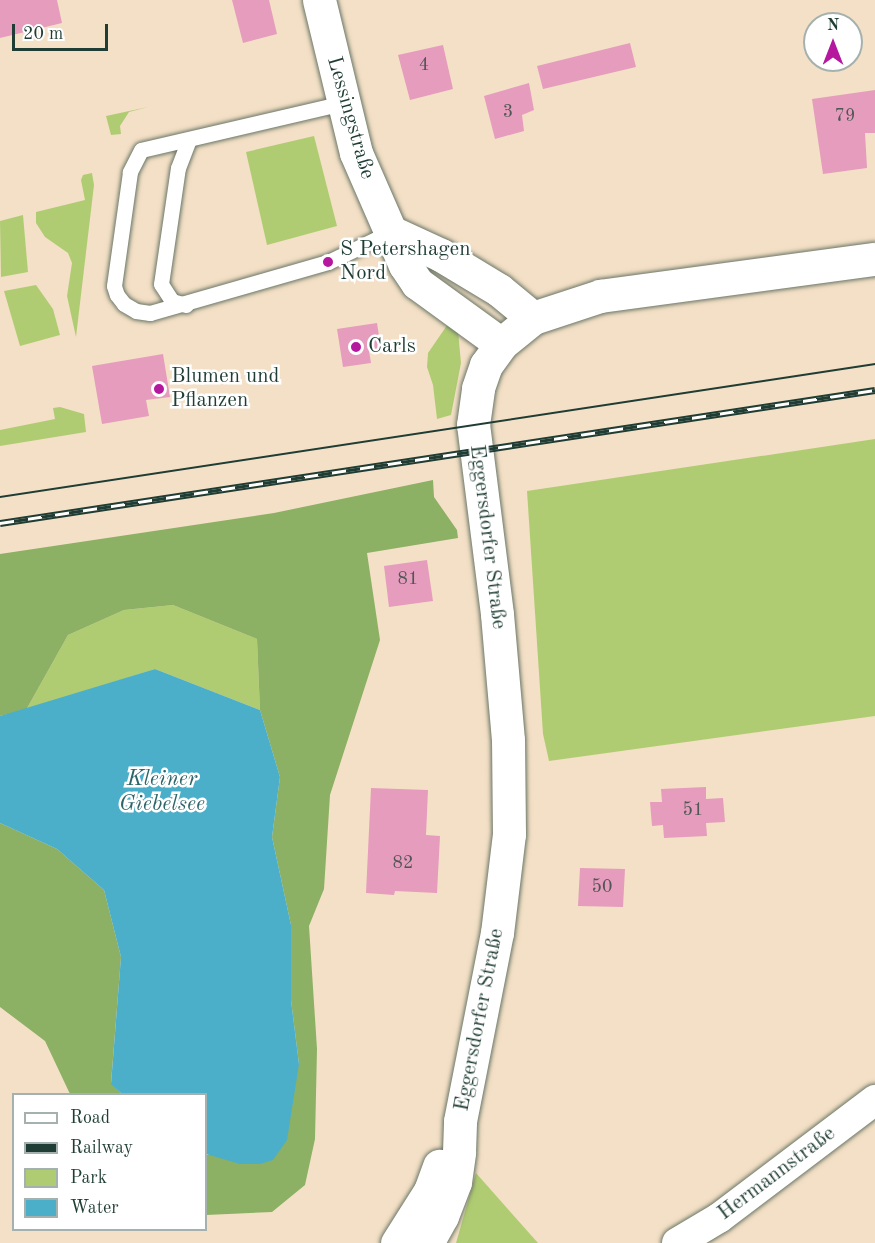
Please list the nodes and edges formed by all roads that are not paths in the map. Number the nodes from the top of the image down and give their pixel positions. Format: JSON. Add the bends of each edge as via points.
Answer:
{"nodes":[{"id":1,"x":319,"y":0,"type":"edge"},
{"id":2,"x":343,"y":103,"type":"junction"},
{"id":3,"x":189,"y":140,"type":"junction"},
{"id":4,"x":390,"y":232,"type":"junction"},
{"id":5,"x":875,"y":259,"type":"edge"},
{"id":6,"x":186,"y":305,"type":"junction"},
{"id":7,"x":533,"y":318,"type":"junction"},
{"id":8,"x":501,"y":344,"type":"junction"},
{"id":9,"x":875,"y":1100,"type":"edge"},
{"id":10,"x":460,"y":1121,"type":"junction"},
{"id":11,"x":397,"y":1243,"type":"edge"},
{"id":12,"x":427,"y":1243,"type":"edge"},
{"id":13,"x":677,"y":1243,"type":"edge"}],
"edges":[{"from":1,"to":2,"type":"street","name":"Lessingstraße"},
{"from":2,"to":3,"type":"lane"},
{"from":2,"to":4,"type":"street","name":"Lessingstraße","via":[[356,153]]},
{"from":3,"to":6,"type":"lane","via":[[178,168],[161,284],[172,301]]},
{"from":3,"to":6,"type":"lane","via":[[141,150],[130,172],[114,286],[124,304],[136,311],[150,313]]},
{"from":4,"to":6,"type":"lane","via":[[328,262]]},
{"from":4,"to":7,"type":"street","via":[[441,255],[499,290]]},
{"from":4,"to":8,"type":"street","name":"Lessingstraße","via":[[417,283]]},
{"from":5,"to":7,"type":"street","name":"Eggersdorfer Straße","via":[[600,296]]},
{"from":7,"to":8,"type":"street","name":"Eggersdorfer Straße"},
{"from":8,"to":10,"type":"street","name":"Eggersdorfer Straße","via":[[483,373],[473,425],[497,614],[507,729],[509,834],[498,933]]},
{"from":9,"to":13,"type":"street","name":"Hermannstraße","via":[[719,1218]]},
{"from":10,"to":11,"type":"street","name":"Eggersdorfer Straße","via":[[430,1191]]},
{"from":10,"to":12,"type":"street","name":"Eggersdorfer Straße","via":[[454,1182]]}]}
